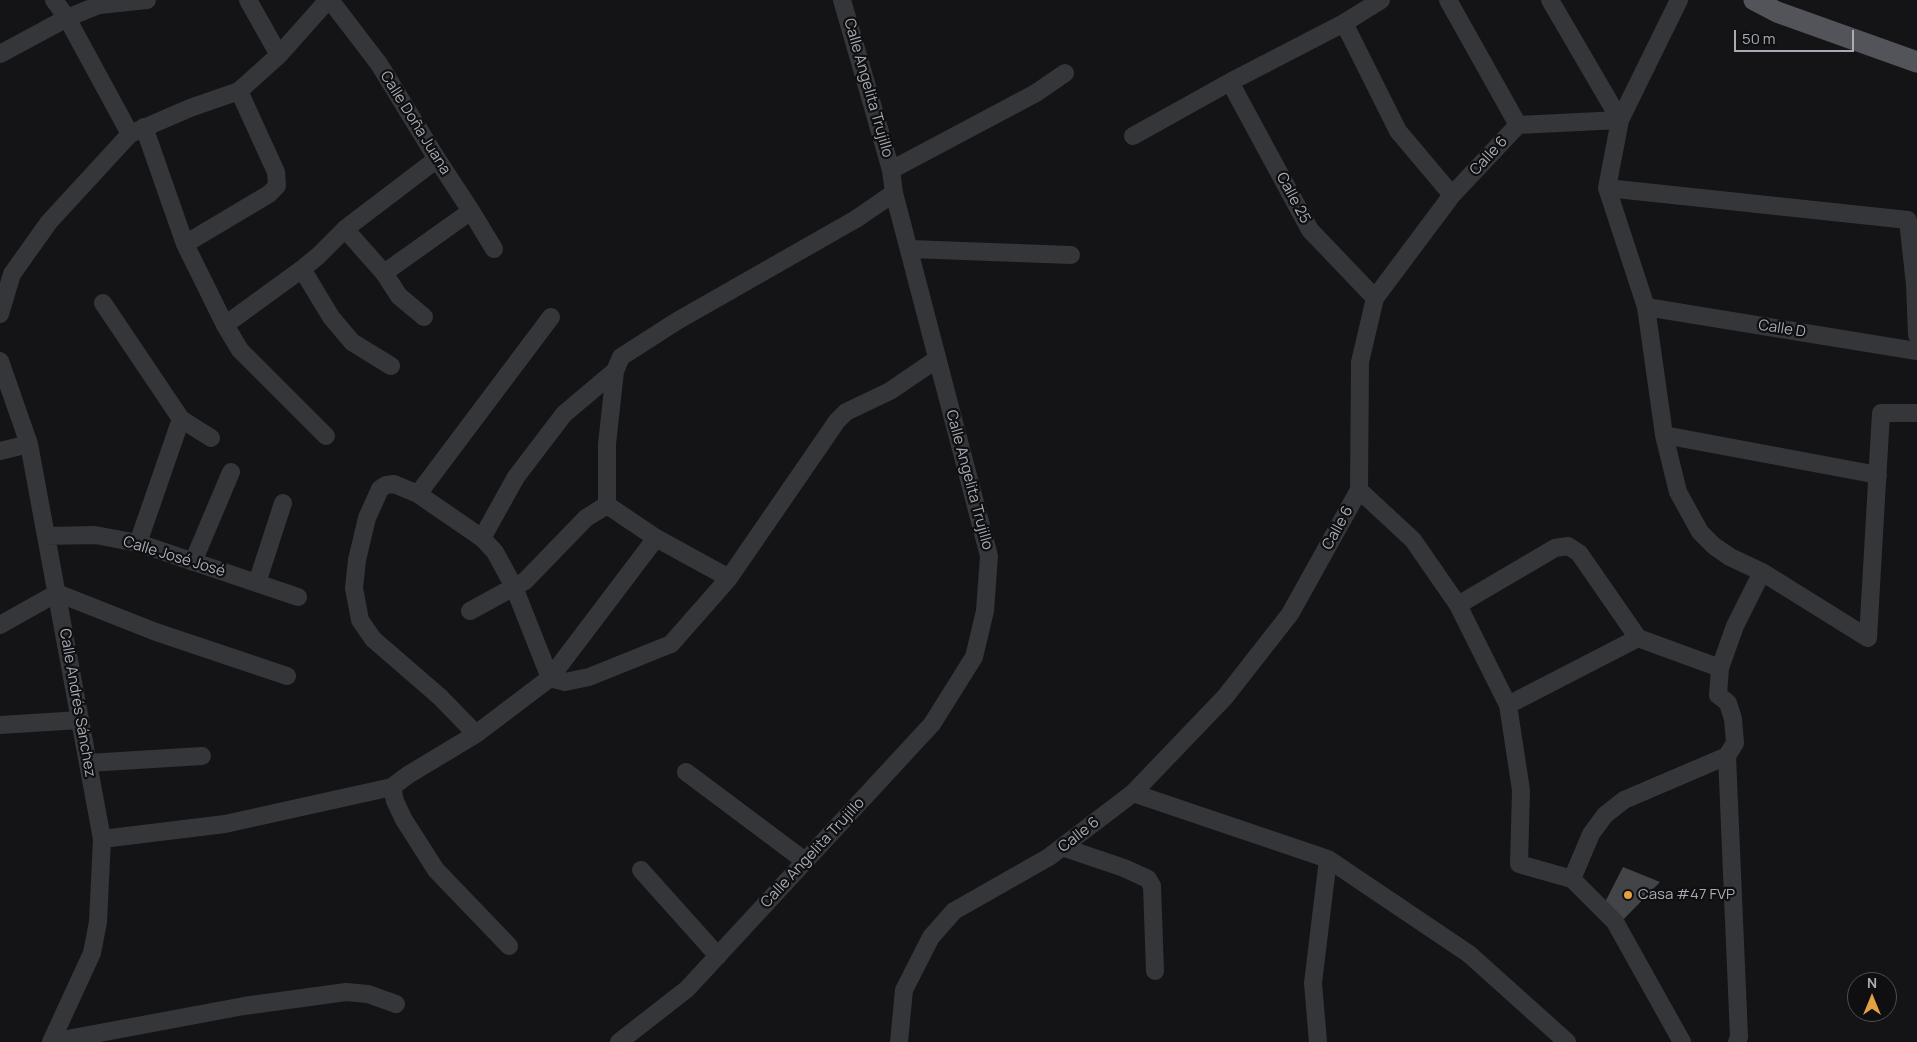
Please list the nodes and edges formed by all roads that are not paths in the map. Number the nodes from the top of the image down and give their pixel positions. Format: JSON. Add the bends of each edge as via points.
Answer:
{"nodes":[{"id":1,"x":54,"y":0,"type":"edge"},
{"id":2,"x":147,"y":0,"type":"edge"},
{"id":3,"x":248,"y":0,"type":"edge"},
{"id":4,"x":329,"y":0,"type":"edge"},
{"id":5,"x":842,"y":0,"type":"edge"},
{"id":6,"x":1381,"y":0,"type":"edge"},
{"id":7,"x":1448,"y":0,"type":"edge"},
{"id":8,"x":1550,"y":0,"type":"edge"},
{"id":9,"x":1679,"y":0,"type":"edge"},
{"id":10,"x":1754,"y":0,"type":"edge"},
{"id":11,"x":67,"y":18,"type":"junction"},
{"id":12,"x":1344,"y":23,"type":"junction"},
{"id":13,"x":0,"y":54,"type":"edge"},
{"id":14,"x":279,"y":55,"type":"junction"},
{"id":15,"x":1917,"y":62,"type":"edge"},
{"id":16,"x":1065,"y":73,"type":"dead end"},
{"id":17,"x":1230,"y":82,"type":"junction"},
{"id":18,"x":240,"y":92,"type":"junction"},
{"id":19,"x":1620,"y":120,"type":"junction"},
{"id":20,"x":1518,"y":125,"type":"junction"},
{"id":21,"x":137,"y":130,"type":"junction"},
{"id":22,"x":1133,"y":136,"type":"dead end"},
{"id":23,"x":436,"y":160,"type":"junction"},
{"id":24,"x":891,"y":170,"type":"junction"},
{"id":25,"x":1607,"y":188,"type":"junction"},
{"id":26,"x":894,"y":193,"type":"junction"},
{"id":27,"x":1452,"y":195,"type":"junction"},
{"id":28,"x":471,"y":210,"type":"junction"},
{"id":29,"x":345,"y":229,"type":"junction"},
{"id":30,"x":186,"y":244,"type":"junction"},
{"id":31,"x":494,"y":249,"type":"dead end"},
{"id":32,"x":910,"y":249,"type":"junction"},
{"id":33,"x":1071,"y":255,"type":"dead end"},
{"id":34,"x":302,"y":269,"type":"junction"},
{"id":35,"x":6,"y":270,"type":"edge"},
{"id":36,"x":384,"y":274,"type":"junction"},
{"id":37,"x":1916,"y":285,"type":"edge"},
{"id":38,"x":1375,"y":298,"type":"junction"},
{"id":39,"x":103,"y":303,"type":"dead end"},
{"id":40,"x":1646,"y":307,"type":"junction"},
{"id":41,"x":0,"y":314,"type":"edge"},
{"id":42,"x":424,"y":317,"type":"dead end"},
{"id":43,"x":551,"y":317,"type":"dead end"},
{"id":44,"x":225,"y":325,"type":"junction"},
{"id":45,"x":1917,"y":335,"type":"edge"},
{"id":46,"x":1917,"y":351,"type":"edge"},
{"id":47,"x":937,"y":359,"type":"junction"},
{"id":48,"x":0,"y":361,"type":"edge"},
{"id":49,"x":391,"y":366,"type":"dead end"},
{"id":50,"x":615,"y":371,"type":"junction"},
{"id":51,"x":1917,"y":413,"type":"edge"},
{"id":52,"x":181,"y":420,"type":"junction"},
{"id":53,"x":1664,"y":435,"type":"junction"},
{"id":54,"x":326,"y":436,"type":"dead end"},
{"id":55,"x":211,"y":438,"type":"dead end"},
{"id":56,"x":29,"y":444,"type":"junction"},
{"id":57,"x":0,"y":450,"type":"edge"},
{"id":58,"x":231,"y":472,"type":"dead end"},
{"id":59,"x":1878,"y":475,"type":"junction"},
{"id":60,"x":1359,"y":490,"type":"junction"},
{"id":61,"x":418,"y":494,"type":"junction"},
{"id":62,"x":283,"y":502,"type":"dead end"},
{"id":63,"x":607,"y":505,"type":"junction"},
{"id":64,"x":46,"y":536,"type":"junction"},
{"id":65,"x":482,"y":538,"type":"junction"},
{"id":66,"x":656,"y":538,"type":"junction"},
{"id":67,"x":138,"y":543,"type":"junction"},
{"id":68,"x":193,"y":562,"type":"junction"},
{"id":69,"x":1762,"y":572,"type":"junction"},
{"id":70,"x":729,"y":578,"type":"junction"},
{"id":71,"x":257,"y":583,"type":"junction"},
{"id":72,"x":514,"y":587,"type":"junction"},
{"id":73,"x":57,"y":593,"type":"junction"},
{"id":74,"x":298,"y":597,"type":"dead end"},
{"id":75,"x":1458,"y":605,"type":"junction"},
{"id":76,"x":470,"y":611,"type":"dead end"},
{"id":77,"x":0,"y":625,"type":"edge"},
{"id":78,"x":1638,"y":638,"type":"junction"},
{"id":79,"x":1720,"y":668,"type":"junction"},
{"id":80,"x":287,"y":676,"type":"dead end"},
{"id":81,"x":550,"y":678,"type":"junction"},
{"id":82,"x":1508,"y":705,"type":"junction"},
{"id":83,"x":80,"y":720,"type":"junction"},
{"id":84,"x":0,"y":725,"type":"edge"},
{"id":85,"x":476,"y":734,"type":"junction"},
{"id":86,"x":202,"y":756,"type":"dead end"},
{"id":87,"x":1727,"y":756,"type":"junction"},
{"id":88,"x":88,"y":763,"type":"junction"},
{"id":89,"x":686,"y":772,"type":"dead end"},
{"id":90,"x":392,"y":787,"type":"junction"},
{"id":91,"x":1133,"y":793,"type":"junction"},
{"id":92,"x":102,"y":839,"type":"junction"},
{"id":93,"x":1062,"y":847,"type":"junction"},
{"id":94,"x":1328,"y":859,"type":"junction"},
{"id":95,"x":805,"y":861,"type":"junction"},
{"id":96,"x":642,"y":870,"type":"dead end"},
{"id":97,"x":1572,"y":879,"type":"junction"},
{"id":98,"x":510,"y":946,"type":"dead end"},
{"id":99,"x":718,"y":956,"type":"junction"},
{"id":100,"x":1155,"y":971,"type":"dead end"},
{"id":101,"x":396,"y":1004,"type":"dead end"},
{"id":102,"x":51,"y":1042,"type":"edge"},
{"id":103,"x":619,"y":1042,"type":"edge"},
{"id":104,"x":899,"y":1042,"type":"edge"},
{"id":105,"x":1318,"y":1042,"type":"edge"},
{"id":106,"x":1568,"y":1042,"type":"edge"},
{"id":107,"x":1682,"y":1042,"type":"edge"},
{"id":108,"x":1737,"y":1042,"type":"edge"}],
"edges":[{"from":1,"to":11,"type":"street"},
{"from":2,"to":11,"type":"street","via":[[99,5]]},
{"from":3,"to":14,"type":"street"},
{"from":4,"to":14,"type":"street"},
{"from":4,"to":23,"type":"street","name":"Calle Doña Juana","via":[[379,64]]},
{"from":5,"to":24,"type":"street","name":"Calle Angelita Trujillo"},
{"from":6,"to":12,"type":"street"},
{"from":7,"to":20,"type":"street"},
{"from":8,"to":19,"type":"street"},
{"from":9,"to":19,"type":"street"},
{"from":10,"to":15,"type":"main road","via":[[1777,12]]},
{"from":11,"to":13,"type":"street"},
{"from":11,"to":21,"type":"street"},
{"from":12,"to":17,"type":"street"},
{"from":12,"to":27,"type":"street","via":[[1398,131]]},
{"from":14,"to":18,"type":"street"},
{"from":16,"to":24,"type":"street","via":[[1036,93]]},
{"from":17,"to":22,"type":"street"},
{"from":17,"to":38,"type":"street","name":"Calle 25","via":[[1310,230]]},
{"from":18,"to":21,"type":"street"},
{"from":18,"to":30,"type":"street","via":[[276,172],[277,186]]},
{"from":19,"to":20,"type":"street","name":"Calle 6"},
{"from":19,"to":25,"type":"street"},
{"from":20,"to":27,"type":"street","name":"Calle 6"},
{"from":21,"to":30,"type":"street"},
{"from":21,"to":35,"type":"street"},
{"from":23,"to":28,"type":"street","name":"Calle Doña Juana"},
{"from":23,"to":29,"type":"street"},
{"from":24,"to":26,"type":"street","name":"Calle Angelita Trujillo"},
{"from":25,"to":37,"type":"street","via":[[1908,220]]},
{"from":25,"to":40,"type":"street"},
{"from":26,"to":32,"type":"street","name":"Calle Angelita Trujillo"},
{"from":26,"to":50,"type":"street","via":[[856,219],[677,321],[621,357]]},
{"from":27,"to":38,"type":"street","name":"Calle 6"},
{"from":28,"to":31,"type":"street","name":"Calle Doña Juana"},
{"from":28,"to":36,"type":"street"},
{"from":29,"to":34,"type":"street"},
{"from":29,"to":36,"type":"street"},
{"from":30,"to":44,"type":"street"},
{"from":32,"to":33,"type":"street"},
{"from":32,"to":47,"type":"street","name":"Calle Angelita Trujillo"},
{"from":34,"to":44,"type":"street"},
{"from":34,"to":49,"type":"street","via":[[331,317],[352,342]]},
{"from":35,"to":41,"type":"street"},
{"from":36,"to":42,"type":"street","via":[[399,296]]},
{"from":37,"to":45,"type":"street"},
{"from":38,"to":60,"type":"street","name":"Calle 6","via":[[1360,362]]},
{"from":39,"to":52,"type":"street"},
{"from":40,"to":46,"type":"street","name":"Calle D"},
{"from":40,"to":53,"type":"street"},
{"from":43,"to":61,"type":"street"},
{"from":44,"to":54,"type":"street","via":[[240,350]]},
{"from":47,"to":70,"type":"street","via":[[890,391],[846,412],[837,421]]},
{"from":47,"to":95,"type":"street","name":"Calle Angelita Trujillo","via":[[989,556],[985,611],[974,657],[932,724]]},
{"from":48,"to":56,"type":"street","name":"Calle Andrés Sánchez"},
{"from":50,"to":63,"type":"street","via":[[607,444]]},
{"from":50,"to":65,"type":"street","via":[[564,414],[516,477]]},
{"from":51,"to":59,"type":"street","via":[[1882,413]]},
{"from":52,"to":55,"type":"street"},
{"from":52,"to":67,"type":"street"},
{"from":53,"to":59,"type":"street"},
{"from":53,"to":69,"type":"street","via":[[1678,492],[1700,532],[1730,557]]},
{"from":56,"to":57,"type":"street"},
{"from":56,"to":64,"type":"street","name":"Calle Andrés Sánchez"},
{"from":58,"to":68,"type":"street"},
{"from":59,"to":69,"type":"street","via":[[1868,638]]},
{"from":60,"to":75,"type":"street","via":[[1413,540]]},
{"from":60,"to":91,"type":"street","name":"Calle 6","via":[[1290,614],[1225,697]]},
{"from":61,"to":65,"type":"street"},
{"from":61,"to":85,"type":"street","via":[[394,484],[380,489],[367,518],[356,560],[354,588],[360,620],[373,639]]},
{"from":62,"to":71,"type":"street"},
{"from":63,"to":66,"type":"street"},
{"from":63,"to":72,"type":"street","via":[[586,518],[525,581]]},
{"from":64,"to":67,"type":"street","name":"Calle José José","via":[[95,534]]},
{"from":64,"to":73,"type":"street","name":"Calle Andrés Sánchez"},
{"from":65,"to":72,"type":"street","via":[[495,552]]},
{"from":66,"to":70,"type":"street"},
{"from":66,"to":81,"type":"street"},
{"from":67,"to":68,"type":"street","name":"Calle José José"},
{"from":68,"to":71,"type":"street","name":"Calle José José"},
{"from":69,"to":79,"type":"street","via":[[1735,626]]},
{"from":70,"to":81,"type":"street","via":[[671,644],[589,677],[565,682]]},
{"from":71,"to":74,"type":"street","name":"Calle José José"},
{"from":72,"to":76,"type":"street"},
{"from":72,"to":81,"type":"street"},
{"from":73,"to":77,"type":"street"},
{"from":73,"to":80,"type":"street","via":[[156,632]]},
{"from":73,"to":83,"type":"street","name":"Calle Andrés Sánchez"},
{"from":75,"to":78,"type":"street","via":[[1555,548],[1568,546],[1579,553]]},
{"from":75,"to":82,"type":"street"},
{"from":78,"to":79,"type":"street"},
{"from":78,"to":82,"type":"street"},
{"from":79,"to":87,"type":"street","via":[[1718,695],[1728,703],[1735,743]]},
{"from":81,"to":85,"type":"street"},
{"from":82,"to":97,"type":"street","via":[[1521,790],[1519,864]]},
{"from":83,"to":84,"type":"street"},
{"from":83,"to":88,"type":"street","name":"Calle Andrés Sánchez"},
{"from":85,"to":90,"type":"street"},
{"from":86,"to":88,"type":"street"},
{"from":87,"to":97,"type":"street","via":[[1624,800],[1605,815],[1591,834]]},
{"from":87,"to":108,"type":"street"},
{"from":88,"to":92,"type":"street","name":"Calle Andrés Sánchez"},
{"from":89,"to":95,"type":"street"},
{"from":90,"to":92,"type":"street","via":[[225,824]]},
{"from":90,"to":98,"type":"street","via":[[404,820],[436,870]]},
{"from":91,"to":93,"type":"street","name":"Calle 6"},
{"from":91,"to":94,"type":"street"},
{"from":92,"to":102,"type":"street","name":"Calle Andrés Sánchez","via":[[98,922],[92,953]]},
{"from":93,"to":100,"type":"street","via":[[1148,879],[1152,886]]},
{"from":93,"to":104,"type":"street","name":"Calle 6","via":[[954,911],[931,936],[904,990]]},
{"from":94,"to":105,"type":"street","via":[[1313,983]]},
{"from":94,"to":106,"type":"street","via":[[1469,954]]},
{"from":95,"to":99,"type":"street","name":"Calle Angelita Trujillo"},
{"from":96,"to":99,"type":"street"},
{"from":97,"to":107,"type":"street","via":[[1615,922]]},
{"from":99,"to":103,"type":"street","name":"Calle Angelita Trujillo","via":[[687,990]]},
{"from":101,"to":102,"type":"street","via":[[368,994],[346,992],[244,1006]]}]}
